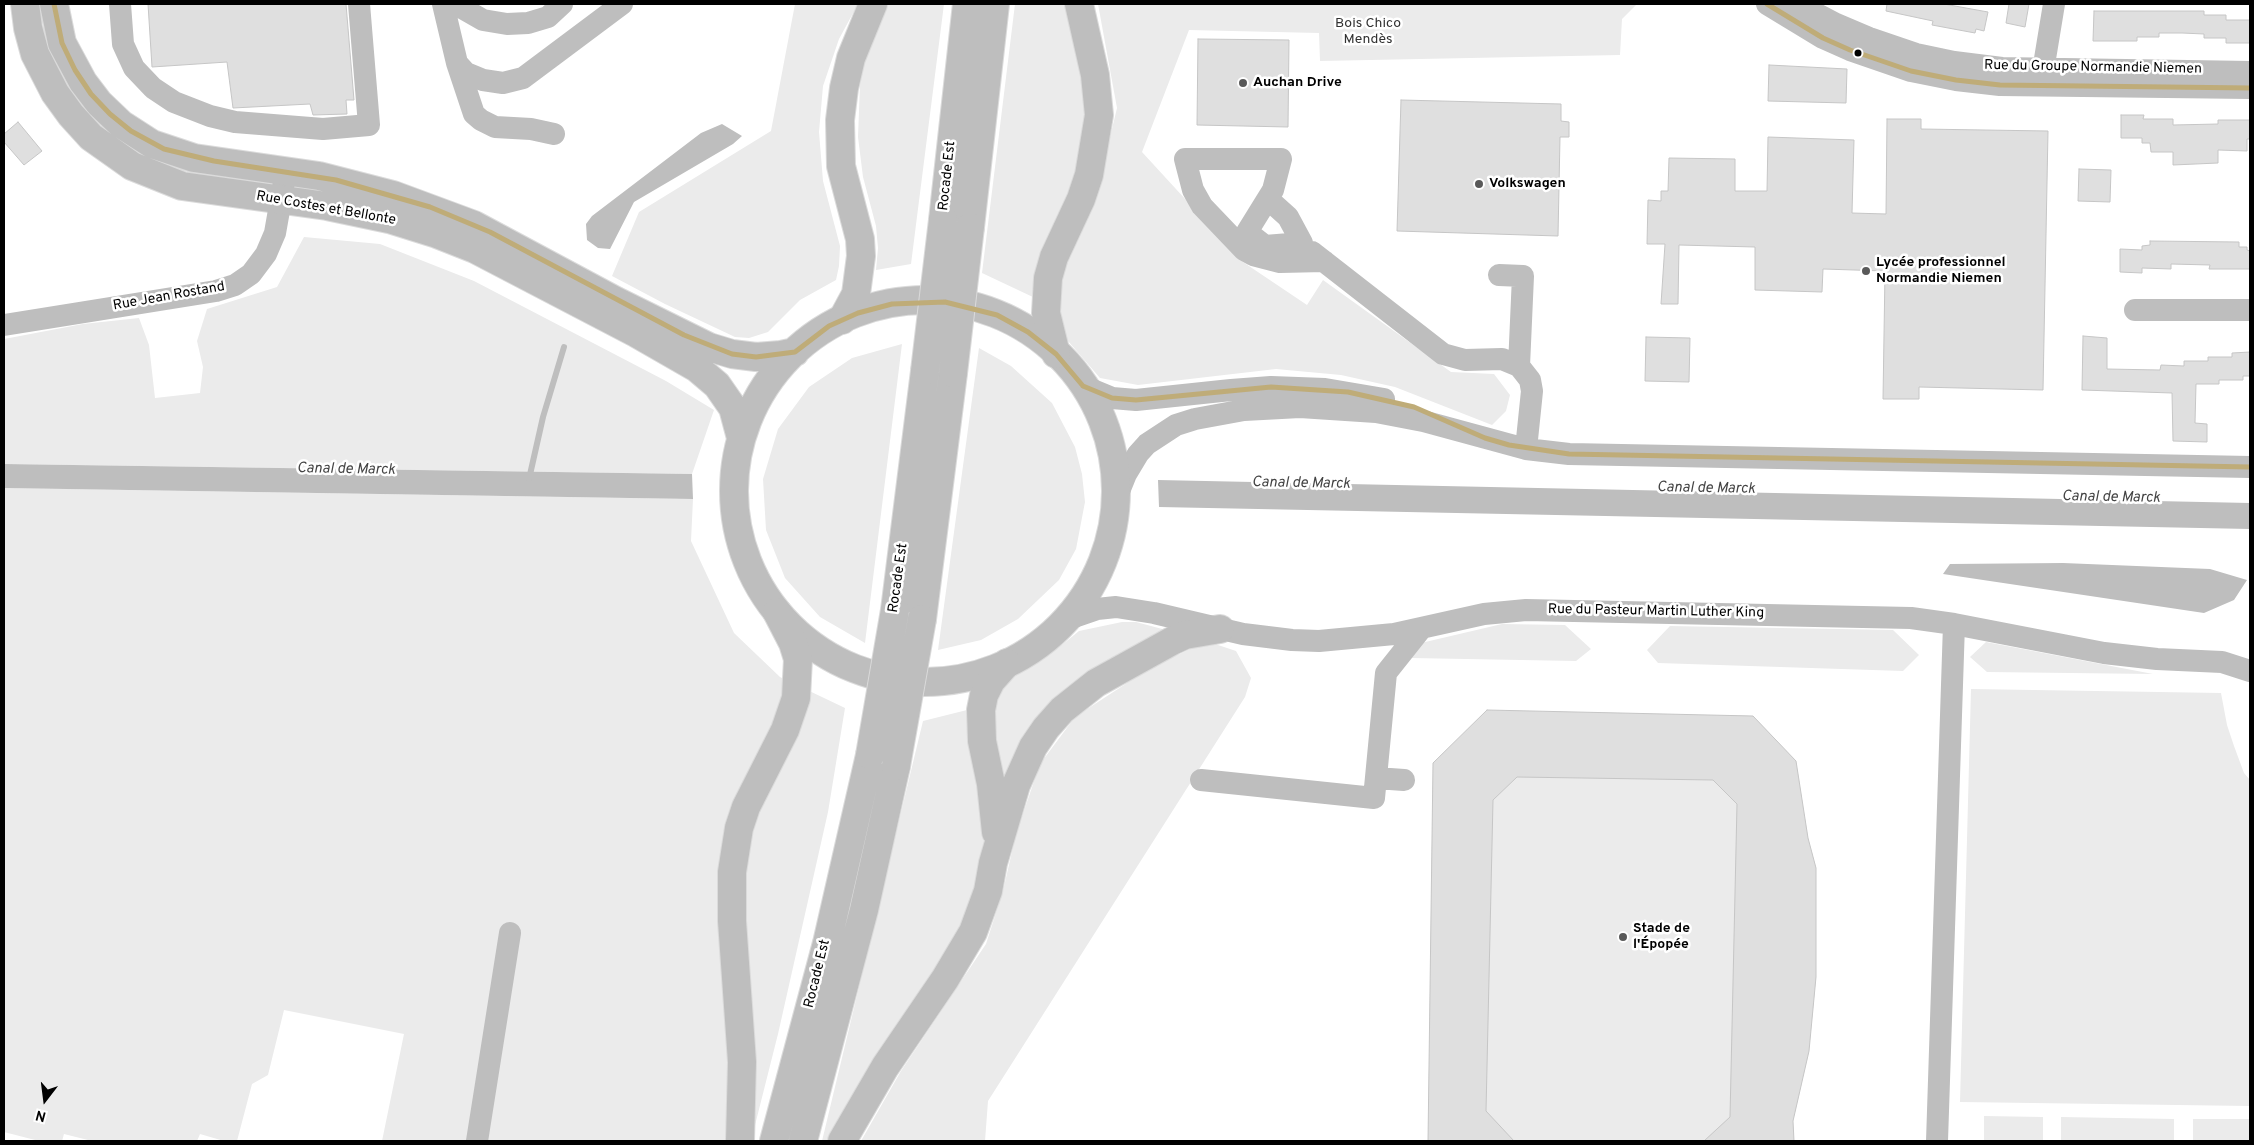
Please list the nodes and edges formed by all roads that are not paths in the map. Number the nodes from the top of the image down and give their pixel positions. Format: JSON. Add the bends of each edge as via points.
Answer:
{"nodes":[{"id":1,"x":25,"y":4,"type":"edge"},
{"id":2,"x":54,"y":4,"type":"edge"},
{"id":3,"x":120,"y":4,"type":"edge"},
{"id":4,"x":359,"y":4,"type":"edge"},
{"id":5,"x":443,"y":4,"type":"edge"},
{"id":6,"x":455,"y":4,"type":"edge"},
{"id":7,"x":562,"y":4,"type":"edge"},
{"id":8,"x":622,"y":4,"type":"edge"},
{"id":9,"x":873,"y":4,"type":"edge"},
{"id":10,"x":967,"y":4,"type":"edge"},
{"id":11,"x":995,"y":4,"type":"edge"},
{"id":12,"x":1079,"y":4,"type":"edge"},
{"id":13,"x":1767,"y":4,"type":"edge"},
{"id":14,"x":1798,"y":4,"type":"edge"},
{"id":15,"x":2054,"y":4,"type":"edge"},
{"id":16,"x":457,"y":63,"type":"junction"},
{"id":17,"x":2250,"y":72,"type":"edge"},
{"id":18,"x":2041,"y":78,"type":"junction"},
{"id":19,"x":2250,"y":88,"type":"edge"},
{"id":20,"x":554,"y":134,"type":"dead end"},
{"id":21,"x":285,"y":170,"type":"junction"},
{"id":22,"x":281,"y":199,"type":"junction"},
{"id":23,"x":1260,"y":212,"type":"junction"},
{"id":24,"x":1302,"y":243,"type":"junction"},
{"id":25,"x":1324,"y":261,"type":"junction"},
{"id":26,"x":1499,"y":275,"type":"dead end"},
{"id":27,"x":2135,"y":310,"type":"dead end"},
{"id":28,"x":2250,"y":310,"type":"edge"},
{"id":29,"x":842,"y":320,"type":"junction"},
{"id":30,"x":4,"y":326,"type":"edge"},
{"id":31,"x":794,"y":352,"type":"junction"},
{"id":32,"x":1056,"y":354,"type":"junction"},
{"id":33,"x":1519,"y":366,"type":"junction"},
{"id":34,"x":1083,"y":386,"type":"junction"},
{"id":35,"x":741,"y":438,"type":"junction"},
{"id":36,"x":1485,"y":438,"type":"junction"},
{"id":37,"x":1526,"y":449,"type":"junction"},
{"id":38,"x":2250,"y":466,"type":"edge"},
{"id":39,"x":1115,"y":501,"type":"junction"},
{"id":40,"x":777,"y":612,"type":"junction"},
{"id":41,"x":1065,"y":620,"type":"junction"},
{"id":42,"x":1954,"y":624,"type":"junction"},
{"id":43,"x":1421,"y":628,"type":"junction"},
{"id":44,"x":1220,"y":629,"type":"junction"},
{"id":45,"x":1007,"y":663,"type":"junction"},
{"id":46,"x":2250,"y":671,"type":"edge"},
{"id":47,"x":1376,"y":778,"type":"junction"},
{"id":48,"x":1201,"y":780,"type":"dead end"},
{"id":49,"x":1404,"y":780,"type":"dead end"},
{"id":50,"x":994,"y":863,"type":"junction"},
{"id":51,"x":510,"y":933,"type":"dead end"},
{"id":52,"x":477,"y":1141,"type":"edge"},
{"id":53,"x":740,"y":1141,"type":"edge"},
{"id":54,"x":774,"y":1141,"type":"edge"},
{"id":55,"x":804,"y":1141,"type":"edge"},
{"id":56,"x":842,"y":1141,"type":"edge"},
{"id":57,"x":1937,"y":1141,"type":"edge"}],
"edges":[{"from":1,"to":22,"type":"main road","name":"Rue Costes et Bellonte","via":[[31,41],[47,80],[71,116],[111,153],[138,169],[182,186]]},
{"from":2,"to":21,"type":"main road","name":"Rue Costes et Bellonte","via":[[58,30],[75,70],[99,103],[131,131],[178,154]]},
{"from":3,"to":4,"type":"street","via":[[123,44],[134,68],[153,88],[174,102],[235,122],[323,129],[369,125]]},
{"from":5,"to":16,"type":"street"},
{"from":6,"to":7,"type":"street","via":[[483,20],[507,24],[528,23],[548,17]]},
{"from":8,"to":16,"type":"street","via":[[523,78],[503,83],[483,80],[466,73]]},
{"from":9,"to":29,"type":"main road","via":[[851,58],[840,120],[842,166],[860,239],[861,256],[856,294]]},
{"from":10,"to":54,"type":"main road","name":"Rocade Est","bridge":true,"via":[[895,610],[870,755],[827,943]]},
{"from":11,"to":55,"type":"main road","name":"Rocade Est","bridge":true,"via":[[922,619],[896,766],[864,910]]},
{"from":12,"to":32,"type":"main road","via":[[1095,75],[1099,115],[1089,175],[1048,278],[1046,313]]},
{"from":13,"to":18,"type":"street","name":"Rue du Groupe Normandie Niemen","via":[[1836,44],[1911,71],[1985,84]]},
{"from":14,"to":18,"type":"street","name":"Rue du Groupe Normandie Niemen","via":[[1852,31],[1916,54]]},
{"from":15,"to":18,"type":"street"},
{"from":16,"to":20,"type":"street","via":[[474,114],[481,120],[495,127]]},
{"from":17,"to":18,"type":"street","name":"Rue du Groupe Normandie Niemen"},
{"from":18,"to":19,"type":"street","name":"Rue du Groupe Normandie Niemen"},
{"from":21,"to":22,"type":"street","name":"Rue Jean Rostand"},
{"from":21,"to":31,"type":"main road","name":"Rue Costes et Bellonte","via":[[376,190],[474,225],[616,301],[709,346],[732,354],[756,357]]},
{"from":22,"to":30,"type":"street","name":"Rue Jean Rostand","via":[[275,233],[266,254],[251,274],[235,284],[216,290]]},
{"from":22,"to":35,"type":"main road","name":"Rue Costes et Bellonte","via":[[389,219],[443,236],[487,255],[697,368],[723,393],[736,417]]},
{"from":23,"to":24,"type":"street","via":[[1288,217]]},
{"from":23,"to":24,"type":"street","via":[[1270,239]]},
{"from":23,"to":25,"type":"street","via":[[1276,183],[1281,159],[1185,159],[1202,206],[1244,250],[1260,258],[1280,262]]},
{"from":24,"to":25,"type":"street"},
{"from":25,"to":33,"type":"street","via":[[1443,354],[1465,360],[1502,359]]},
{"from":26,"to":33,"type":"street","via":[[1523,276]]},
{"from":27,"to":28,"type":"street"},
{"from":29,"to":31,"type":"main road"},
{"from":29,"to":32,"type":"main road","via":[[892,304],[928,301],[963,305],[1013,323]]},
{"from":31,"to":35,"type":"main road","via":[[766,385]]},
{"from":32,"to":34,"type":"main road"},
{"from":33,"to":37,"type":"street","via":[[1530,380],[1532,391]]},
{"from":34,"to":36,"type":"street","via":[[1112,398],[1136,400],[1270,387],[1348,392],[1414,407]]},
{"from":34,"to":39,"type":"main road","via":[[1098,412],[1108,441]]},
{"from":35,"to":40,"type":"main road","via":[[734,484],[739,535],[750,568]]},
{"from":36,"to":37,"type":"street"},
{"from":36,"to":39,"type":"street","via":[[1423,421],[1352,409],[1280,408],[1218,414],[1176,426],[1147,444],[1132,463]]},
{"from":37,"to":38,"type":"street","via":[[1614,455]]},
{"from":39,"to":41,"type":"main road","via":[[1112,528],[1103,559],[1087,592]]},
{"from":40,"to":45,"type":"main road","via":[[802,638],[832,658],[883,677],[919,682],[955,680]]},
{"from":40,"to":53,"type":"main road","via":[[798,659],[796,698],[785,730],[746,807],[732,872],[732,920],[742,1062]]},
{"from":41,"to":44,"type":"street","name":"Rue du Pasteur Martin Luther King","via":[[1082,613],[1116,607],[1154,612]]},
{"from":41,"to":45,"type":"main road","via":[[1038,645]]},
{"from":42,"to":43,"type":"street","name":"Rue du Pasteur Martin Luther King","via":[[1880,617],[1526,610],[1484,614]]},
{"from":42,"to":46,"type":"street","name":"Rue du Pasteur Martin Luther King","via":[[2104,653],[2222,662]]},
{"from":42,"to":57,"type":"street"},
{"from":43,"to":44,"type":"street","name":"Rue du Pasteur Martin Luther King","via":[[1367,638],[1319,640],[1268,638]]},
{"from":43,"to":47,"type":"street","via":[[1386,673]]},
{"from":44,"to":50,"type":"main road","via":[[1185,635],[1172,641],[1096,683],[1062,710],[1046,728],[1026,762]]},
{"from":45,"to":50,"type":"main road","via":[[991,680],[981,710],[982,742],[995,807]]},
{"from":47,"to":48,"type":"street","via":[[1374,798]]},
{"from":47,"to":49,"type":"street"},
{"from":50,"to":56,"type":"main road","via":[[982,911],[962,953],[885,1067]]},
{"from":51,"to":52,"type":"street"}]}
